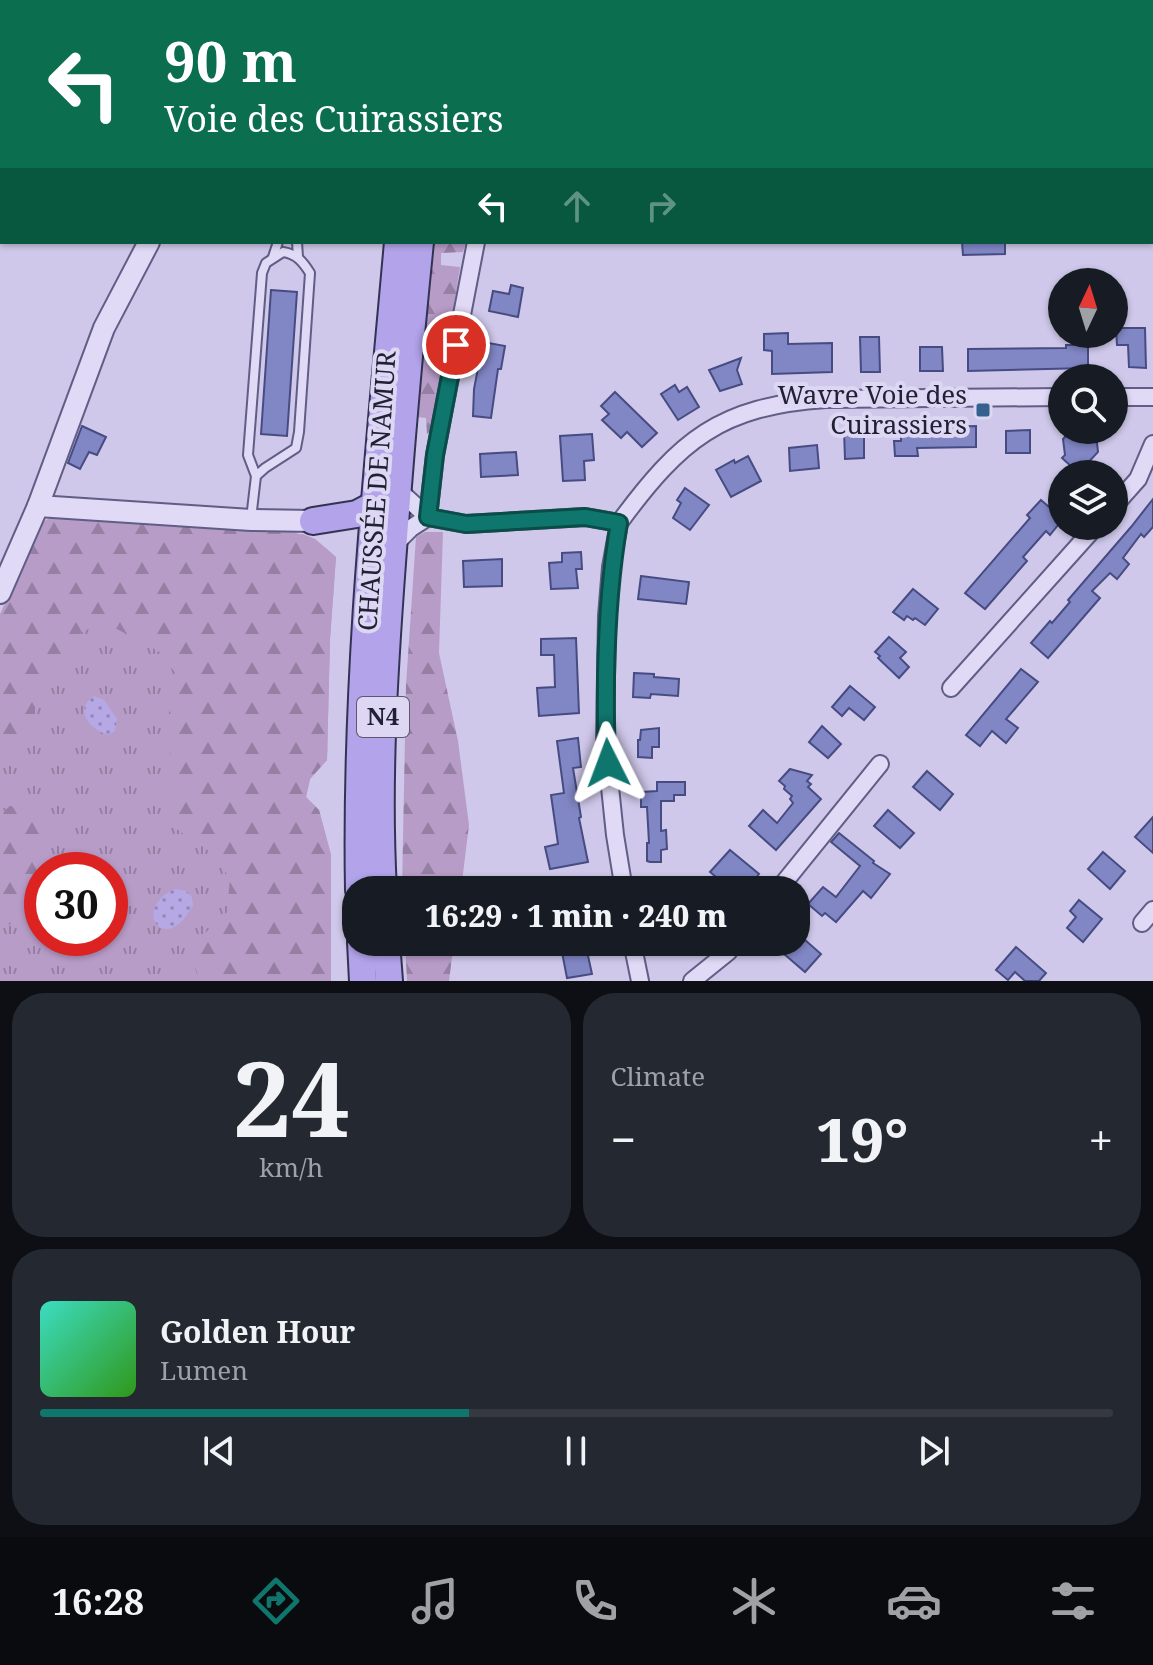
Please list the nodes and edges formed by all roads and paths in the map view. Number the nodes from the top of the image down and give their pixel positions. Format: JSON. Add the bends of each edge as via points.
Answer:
{"nodes":[{"id":1,"x":148,"y":244,"type":"edge"},
{"id":2,"x":277,"y":244,"type":"edge"},
{"id":3,"x":297,"y":244,"type":"edge"},
{"id":4,"x":398,"y":244,"type":"edge"},
{"id":5,"x":420,"y":244,"type":"edge"},
{"id":6,"x":476,"y":244,"type":"edge"},
{"id":7,"x":298,"y":257,"type":"junction"},
{"id":8,"x":272,"y":258,"type":"junction"},
{"id":9,"x":1048,"y":397,"type":"edge"},
{"id":10,"x":1128,"y":397,"type":"edge"},
{"id":11,"x":1153,"y":397,"type":"edge"},
{"id":12,"x":1153,"y":444,"type":"edge"},
{"id":13,"x":256,"y":476,"type":"junction"},
{"id":14,"x":398,"y":490,"type":"junction"},
{"id":15,"x":1128,"y":490,"type":"edge"},
{"id":16,"x":374,"y":505,"type":"junction"},
{"id":17,"x":38,"y":506,"type":"junction"},
{"id":18,"x":428,"y":517,"type":"junction"},
{"id":19,"x":251,"y":520,"type":"junction"},
{"id":20,"x":313,"y":521,"type":"junction"},
{"id":21,"x":619,"y":523,"type":"junction"},
{"id":22,"x":1083,"y":540,"type":"edge"},
{"id":23,"x":382,"y":546,"type":"junction"},
{"id":24,"x":0,"y":593,"type":"edge"},
{"id":25,"x":951,"y":688,"type":"dead end"},
{"id":26,"x":880,"y":764,"type":"dead end"},
{"id":27,"x":359,"y":876,"type":"edge"},
{"id":28,"x":382,"y":876,"type":"edge"},
{"id":29,"x":622,"y":876,"type":"edge"},
{"id":30,"x":789,"y":876,"type":"edge"},
{"id":31,"x":362,"y":956,"type":"edge"},
{"id":32,"x":387,"y":956,"type":"edge"},
{"id":33,"x":635,"y":956,"type":"edge"},
{"id":34,"x":723,"y":956,"type":"edge"},
{"id":35,"x":363,"y":981,"type":"edge"},
{"id":36,"x":389,"y":981,"type":"edge"},
{"id":37,"x":640,"y":981,"type":"edge"},
{"id":38,"x":692,"y":981,"type":"edge"}],
"edges":[{"from":1,"to":17,"type":"street","via":[[104,328]]},
{"from":2,"to":8,"type":"lane"},
{"from":3,"to":7,"type":"lane"},
{"from":4,"to":16,"type":"main road","name":"CHAUSSÉE DE NAMUR","number":"N4"},
{"from":5,"to":14,"type":"main road","name":"CHAUSSÉE DE NAMUR","number":"N4"},
{"from":6,"to":18,"type":"street"},
{"from":7,"to":8,"type":"lane","via":[[283,252]]},
{"from":7,"to":13,"type":"lane","via":[[310,273],[296,448]]},
{"from":8,"to":13,"type":"lane","via":[[262,273],[248,455]]},
{"from":9,"to":21,"type":"street","via":[[826,399],[761,408],[729,419],[683,448]]},
{"from":10,"to":11,"type":"street"},
{"from":12,"to":15,"type":"street"},
{"from":13,"to":19,"type":"lane"},
{"from":14,"to":18,"type":"street"},
{"from":14,"to":23,"type":"main road","name":"CHAUSSÉE DE NAMUR","number":"N4"},
{"from":16,"to":20,"type":"main road","via":[[357,514]]},
{"from":16,"to":23,"type":"main road","name":"CHAUSSÉE DE NAMUR","number":"N4"},
{"from":17,"to":19,"type":"street"},
{"from":17,"to":24,"type":"street"},
{"from":18,"to":21,"type":"street","via":[[466,524],[585,517]]},
{"from":18,"to":23,"type":"street"},
{"from":19,"to":20,"type":"street"},
{"from":20,"to":23,"type":"main road"},
{"from":21,"to":29,"type":"street","via":[[607,616],[605,739]]},
{"from":22,"to":25,"type":"street"},
{"from":23,"to":27,"type":"main road","name":"CHAUSSÉE DE NAMUR","number":"N4","via":[[361,740]]},
{"from":23,"to":28,"type":"main road","name":"CHAUSSÉE DE NAMUR","number":"N4"},
{"from":26,"to":30,"type":"street"},
{"from":31,"to":35,"type":"main road"},
{"from":32,"to":36,"type":"main road"},
{"from":33,"to":37,"type":"street"},
{"from":34,"to":38,"type":"street"}]}
